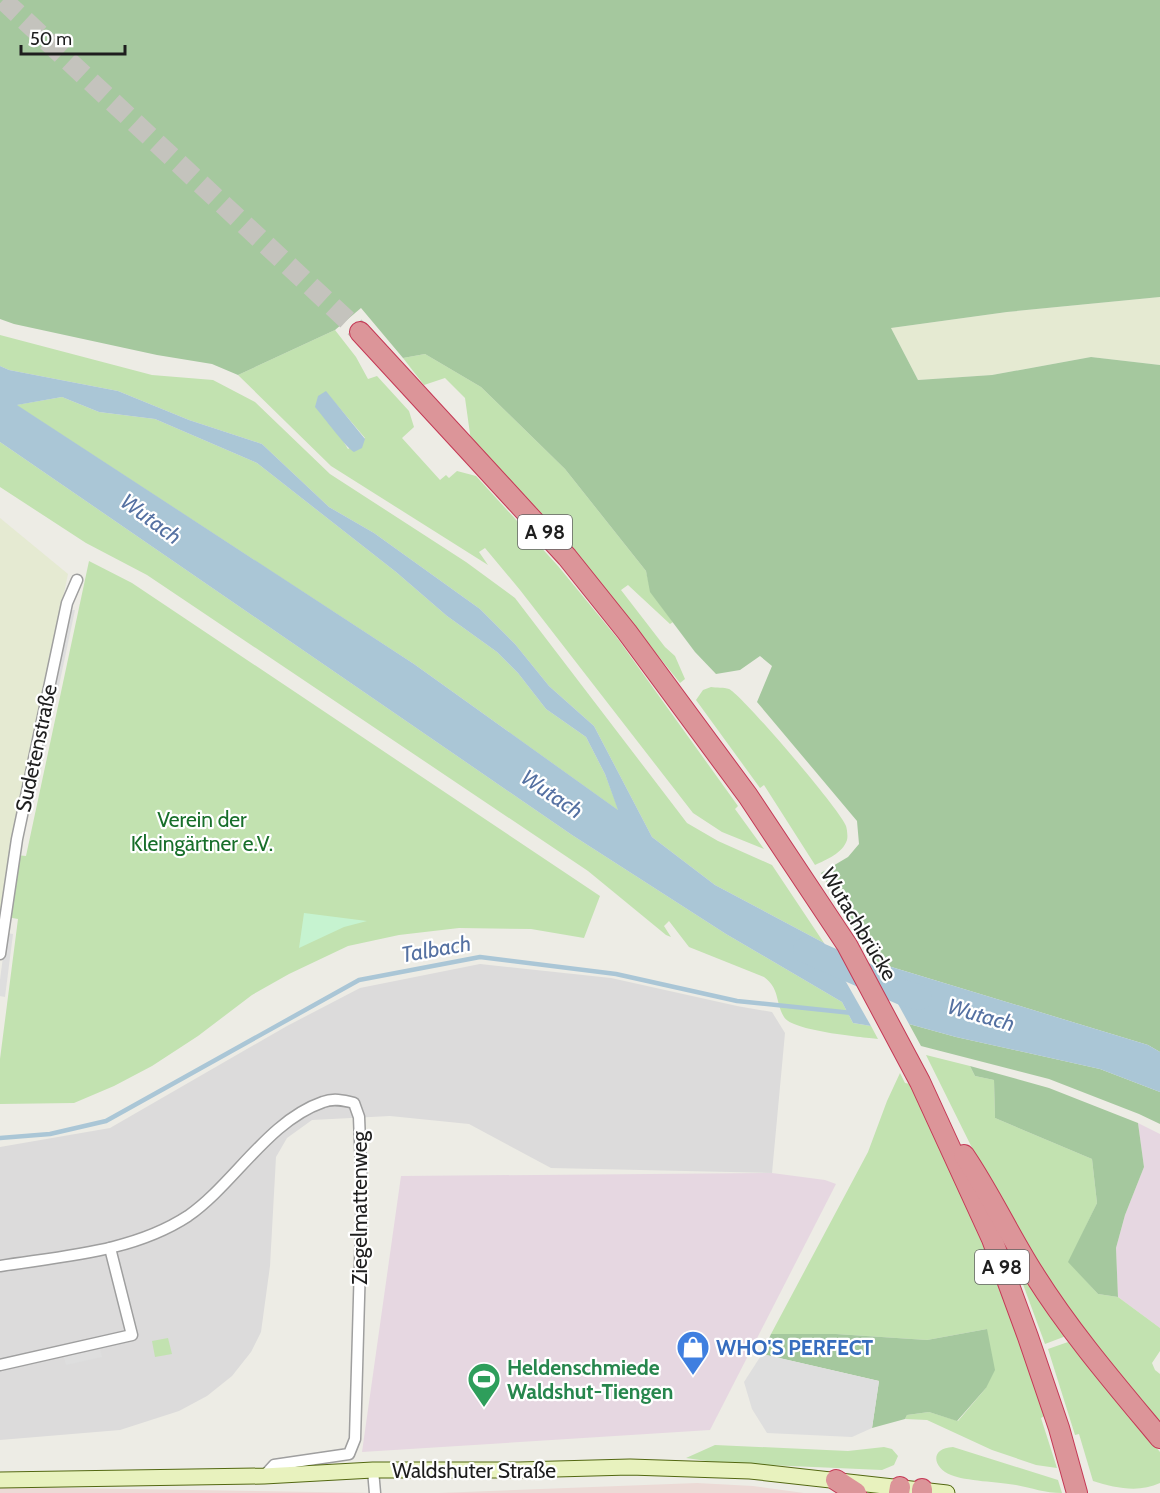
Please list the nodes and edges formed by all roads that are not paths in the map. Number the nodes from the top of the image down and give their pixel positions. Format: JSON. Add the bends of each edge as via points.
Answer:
{"nodes":[{"id":1,"x":360,"y":332,"type":"tunnel mouth"},
{"id":2,"x":77,"y":579,"type":"dead end"},
{"id":3,"x":0,"y":954,"type":"edge"},
{"id":4,"x":933,"y":1111,"type":"junction"},
{"id":5,"x":110,"y":1248,"type":"junction"},
{"id":6,"x":0,"y":1266,"type":"edge"},
{"id":7,"x":0,"y":1365,"type":"edge"},
{"id":8,"x":1160,"y":1438,"type":"edge"},
{"id":9,"x":374,"y":1470,"type":"junction"},
{"id":10,"x":264,"y":1476,"type":"junction"},
{"id":11,"x":0,"y":1480,"type":"edge"},
{"id":12,"x":836,"y":1480,"type":"junction"},
{"id":13,"x":899,"y":1490,"type":"edge"},
{"id":14,"x":922,"y":1491,"type":"edge"},
{"id":15,"x":375,"y":1493,"type":"edge"},
{"id":16,"x":856,"y":1493,"type":"edge"},
{"id":17,"x":947,"y":1493,"type":"edge"},
{"id":18,"x":1077,"y":1493,"type":"edge"}],
"edges":[{"from":1,"to":4,"type":"highway","name":"Wutachbrücke","number":"A 98","via":[[567,557],[679,700],[847,945]]},
{"from":2,"to":3,"type":"street","name":"Sudetenstraße","via":[[67,603],[17,839]]},
{"from":4,"to":8,"type":"highway","via":[[978,1176],[1034,1274],[1075,1334]]},
{"from":4,"to":18,"type":"highway","number":"A 98","via":[[992,1239],[1059,1428]]},
{"from":5,"to":6,"type":"street"},
{"from":5,"to":7,"type":"street","via":[[132,1335]]},
{"from":5,"to":10,"type":"street","name":"Ziegelmattenweg","via":[[189,1215],[275,1132],[304,1110],[324,1101],[354,1103],[359,1117],[362,1193],[355,1439],[349,1454],[274,1465]]},
{"from":9,"to":10,"type":"main road","name":"Waldshuter Straße"},
{"from":9,"to":12,"type":"main road","name":"Waldshuter Straße","via":[[679,1468]]},
{"from":9,"to":15,"type":"street"},
{"from":10,"to":11,"type":"main road","name":"Waldshuter Straße"},
{"from":12,"to":13,"type":"main road","name":"Waldshuter Straße"},
{"from":12,"to":16,"type":"highway"},
{"from":13,"to":14,"type":"main road","name":"Waldshuter Straße"},
{"from":14,"to":17,"type":"main road","name":"Waldshuter Straße"}]}
